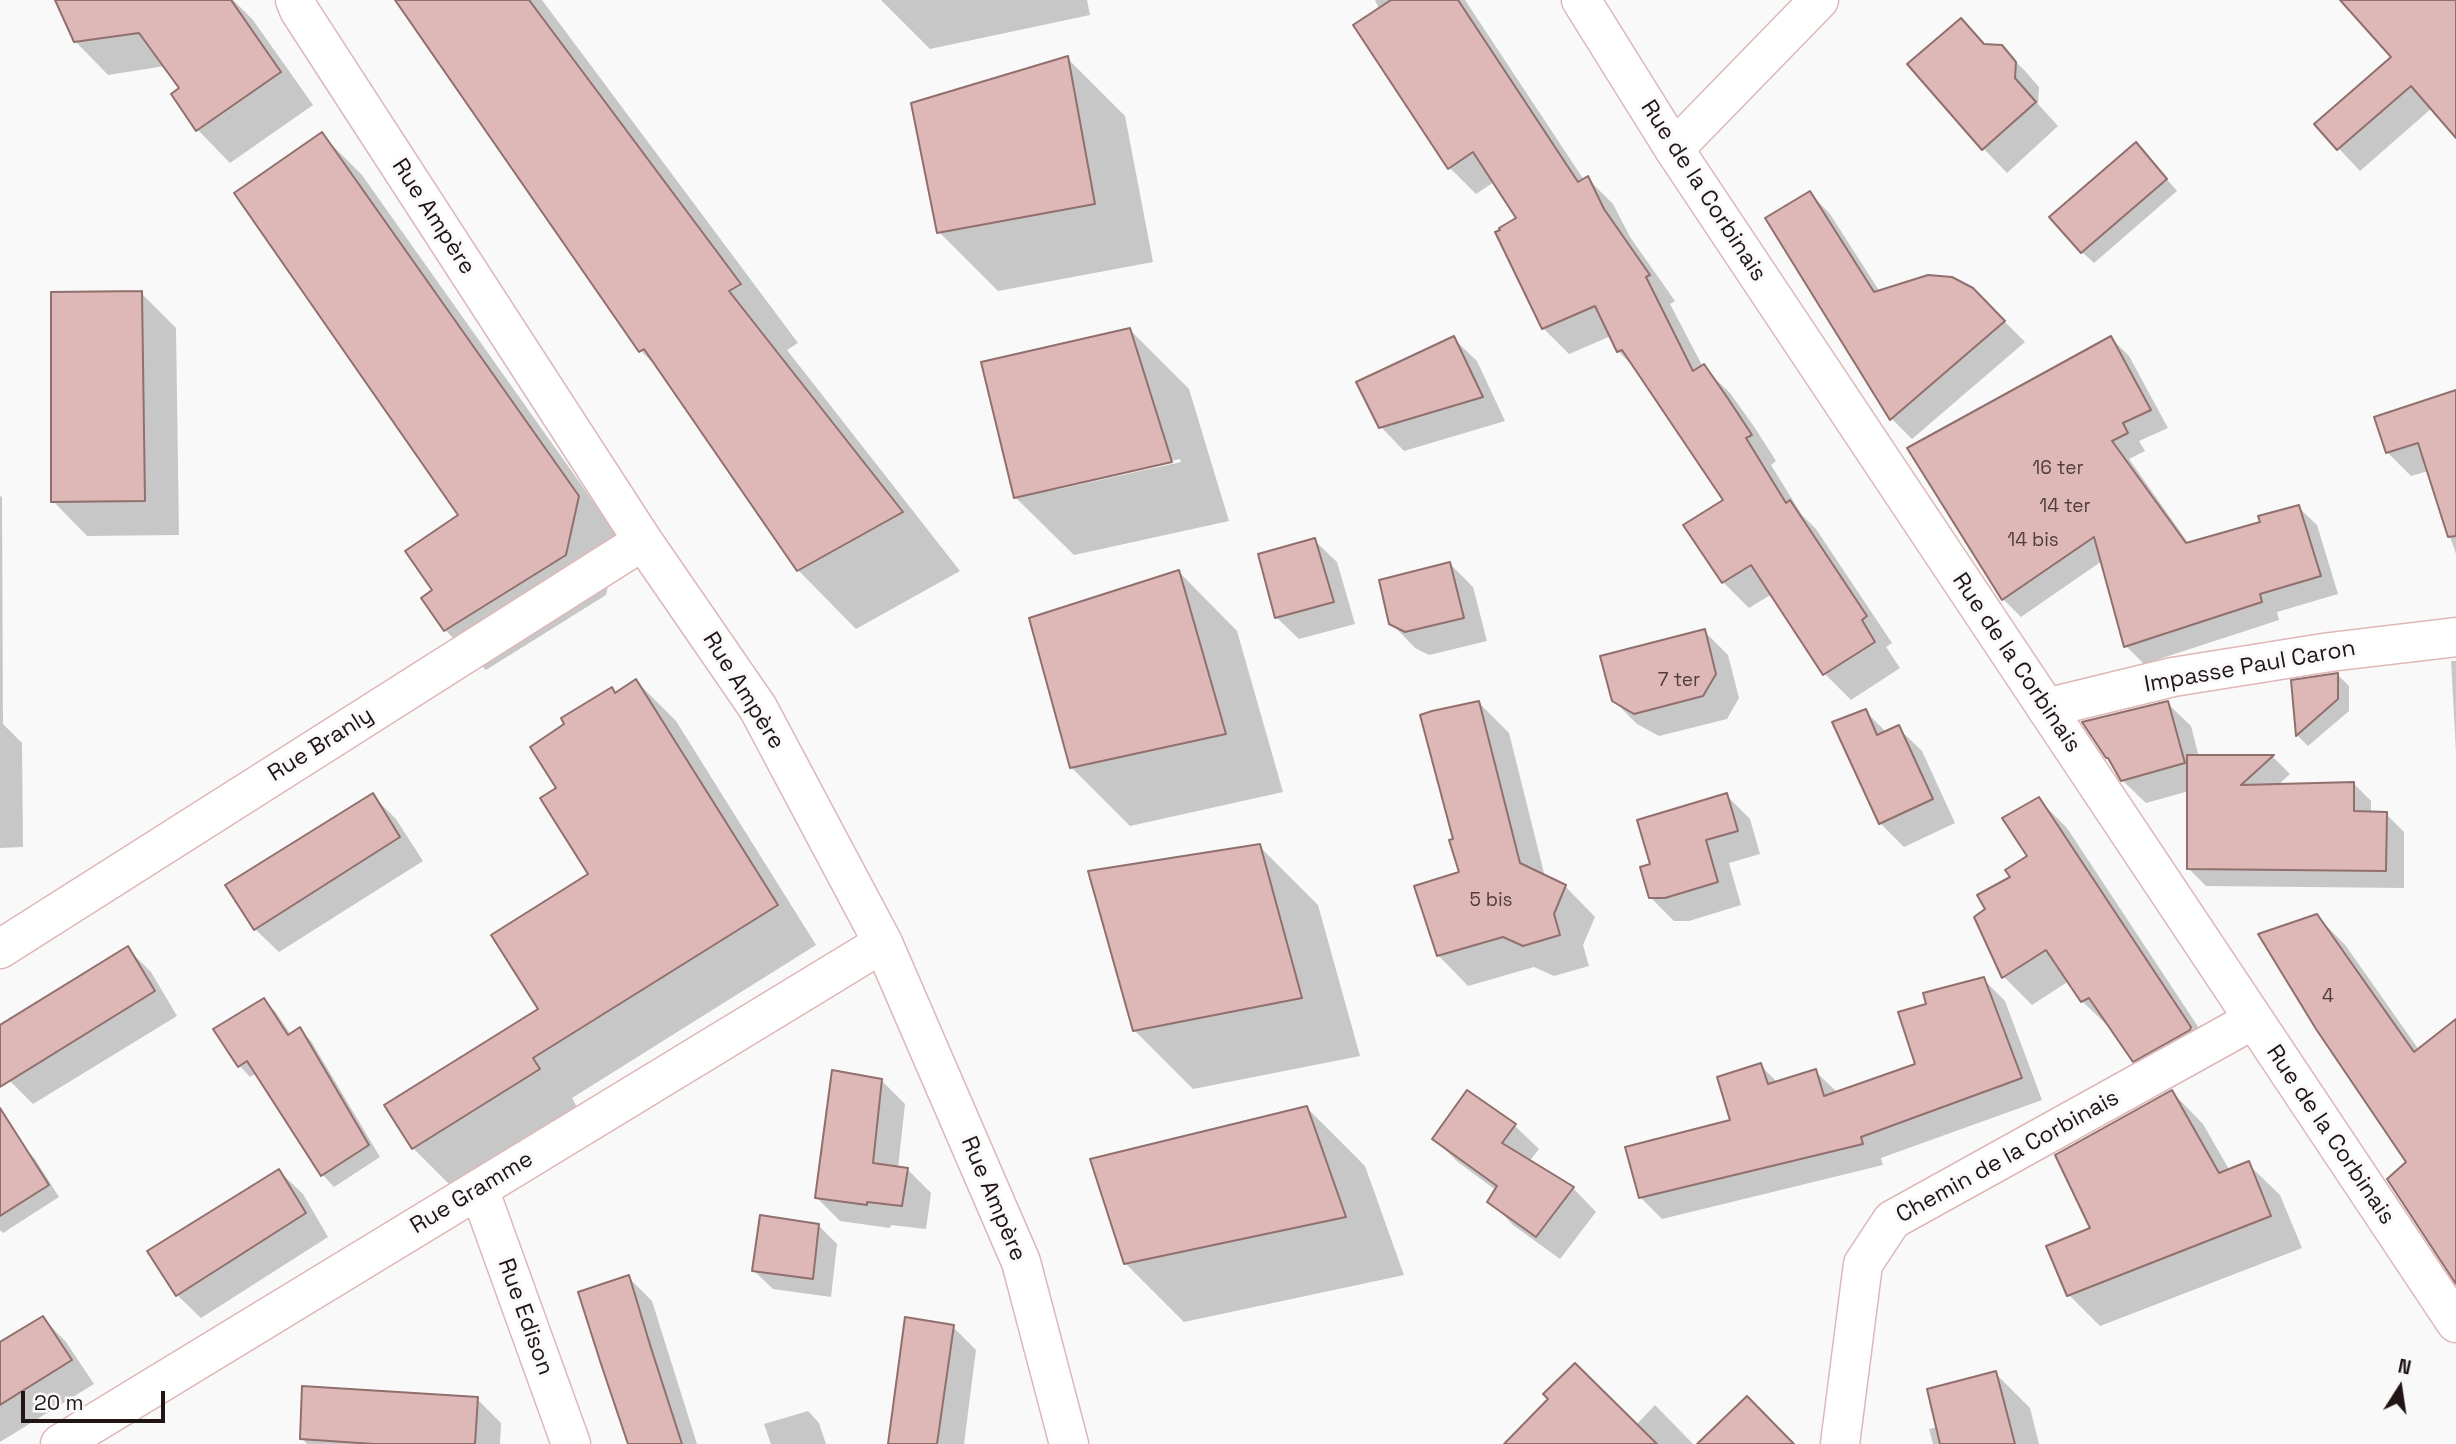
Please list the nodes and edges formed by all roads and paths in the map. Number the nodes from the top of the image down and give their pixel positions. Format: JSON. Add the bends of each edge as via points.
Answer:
{"nodes":[{"id":1,"x":295,"y":0,"type":"edge"},
{"id":2,"x":1581,"y":0,"type":"edge"},
{"id":3,"x":1819,"y":0,"type":"edge"},
{"id":4,"x":1674,"y":149,"type":"junction"},
{"id":5,"x":643,"y":541,"type":"junction"},
{"id":6,"x":2456,"y":637,"type":"edge"},
{"id":7,"x":2046,"y":708,"type":"junction"},
{"id":8,"x":883,"y":943,"type":"junction"},
{"id":9,"x":0,"y":949,"type":"edge"},
{"id":10,"x":2253,"y":1020,"type":"junction"},
{"id":11,"x":479,"y":1189,"type":"junction"},
{"id":12,"x":2456,"y":1323,"type":"edge"},
{"id":13,"x":60,"y":1444,"type":"edge"},
{"id":14,"x":571,"y":1444,"type":"edge"},
{"id":15,"x":1069,"y":1444,"type":"edge"},
{"id":16,"x":1840,"y":1444,"type":"edge"}],
"edges":[{"from":1,"to":5,"type":"street","name":"Rue Ampère"},
{"from":2,"to":4,"type":"street","name":"Rue de la Corbinais"},
{"from":3,"to":4,"type":"street"},
{"from":4,"to":7,"type":"street","name":"Rue de la Corbinais"},
{"from":5,"to":8,"type":"street","name":"Rue Ampère","via":[[758,708]]},
{"from":5,"to":9,"type":"street","name":"Rue Branly"},
{"from":6,"to":7,"type":"street","name":"Impasse Paul Caron","via":[[2173,677]]},
{"from":7,"to":10,"type":"street","name":"Rue de la Corbinais"},
{"from":8,"to":11,"type":"street","name":"Rue Gramme"},
{"from":8,"to":15,"type":"street","name":"Rue Ampère","via":[[1021,1262]]},
{"from":10,"to":12,"type":"street","name":"Rue de la Corbinais"},
{"from":10,"to":16,"type":"street","name":"Chemin de la Corbinais","via":[[1892,1220],[1863,1264]]},
{"from":11,"to":13,"type":"street","name":"Rue Gramme"},
{"from":11,"to":14,"type":"street","name":"Rue Edison"}]}
